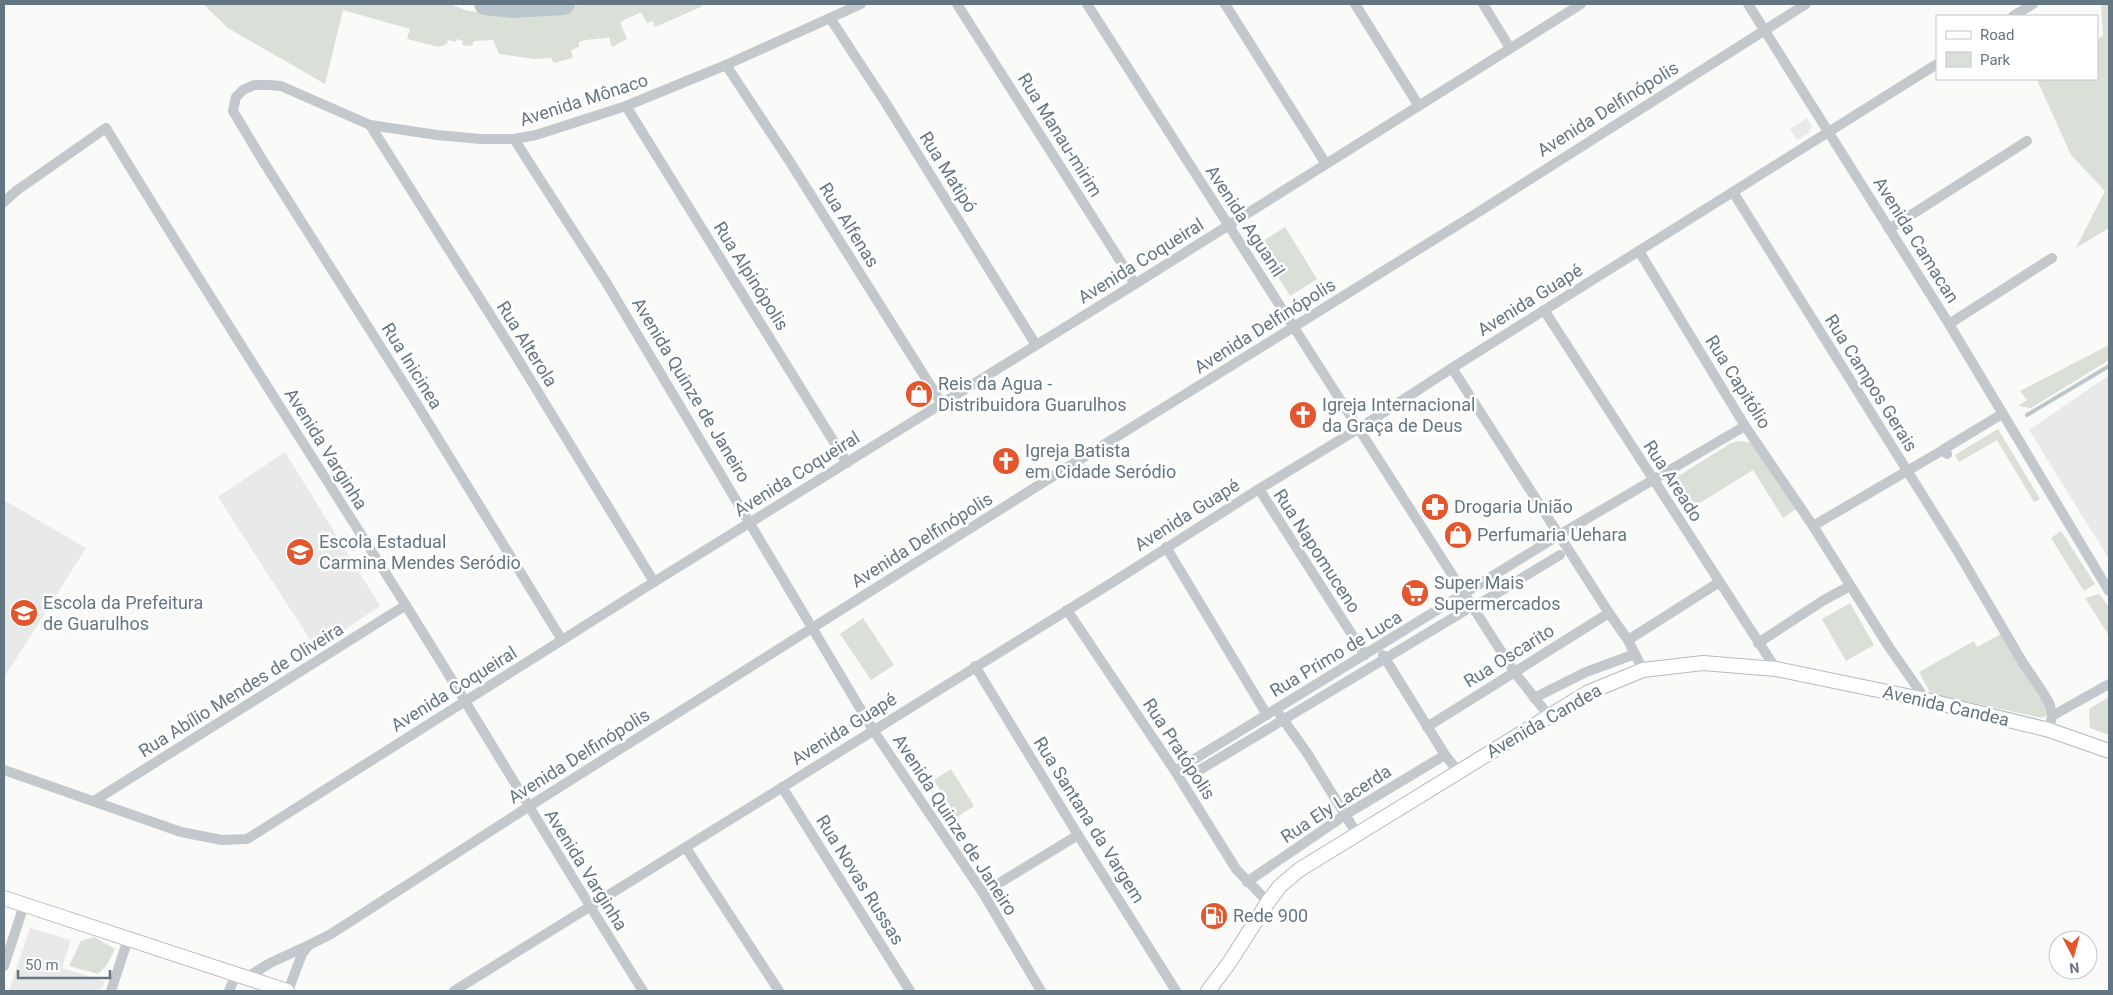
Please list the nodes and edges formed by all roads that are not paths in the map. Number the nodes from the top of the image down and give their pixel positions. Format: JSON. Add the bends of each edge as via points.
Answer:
{"nodes":[{"id":1,"x":861,"y":4,"type":"edge"},
{"id":2,"x":957,"y":4,"type":"edge"},
{"id":3,"x":1087,"y":4,"type":"edge"},
{"id":4,"x":1225,"y":4,"type":"edge"},
{"id":5,"x":1355,"y":4,"type":"edge"},
{"id":6,"x":1483,"y":4,"type":"edge"},
{"id":7,"x":1581,"y":4,"type":"edge"},
{"id":8,"x":1748,"y":4,"type":"edge"},
{"id":9,"x":1806,"y":4,"type":"edge"},
{"id":10,"x":2033,"y":4,"type":"edge"},
{"id":11,"x":2015,"y":15,"type":"edge"},
{"id":12,"x":830,"y":18,"type":"junction"},
{"id":13,"x":1764,"y":30,"type":"junction"},
{"id":14,"x":1510,"y":48,"type":"junction"},
{"id":15,"x":726,"y":65,"type":"junction"},
{"id":16,"x":1936,"y":65,"type":"edge"},
{"id":17,"x":626,"y":106,"type":"junction"},
{"id":18,"x":1419,"y":106,"type":"junction"},
{"id":19,"x":233,"y":111,"type":"joint"},
{"id":20,"x":370,"y":126,"type":"junction"},
{"id":21,"x":1828,"y":132,"type":"junction"},
{"id":22,"x":514,"y":139,"type":"junction"},
{"id":23,"x":2026,"y":141,"type":"dead end"},
{"id":24,"x":1326,"y":164,"type":"junction"},
{"id":25,"x":1732,"y":192,"type":"junction"},
{"id":26,"x":4,"y":202,"type":"edge"},
{"id":27,"x":1228,"y":226,"type":"junction"},
{"id":28,"x":1889,"y":229,"type":"junction"},
{"id":29,"x":1639,"y":251,"type":"junction"},
{"id":30,"x":2052,"y":258,"type":"dead end"},
{"id":31,"x":1135,"y":284,"type":"junction"},
{"id":32,"x":1544,"y":310,"type":"junction"},
{"id":33,"x":1949,"y":324,"type":"junction"},
{"id":34,"x":1293,"y":327,"type":"junction"},
{"id":35,"x":1036,"y":346,"type":"junction"},
{"id":36,"x":1452,"y":368,"type":"junction"},
{"id":37,"x":942,"y":404,"type":"junction"},
{"id":38,"x":2002,"y":414,"type":"junction"},
{"id":39,"x":1745,"y":426,"type":"junction"},
{"id":40,"x":1358,"y":429,"type":"junction"},
{"id":41,"x":847,"y":462,"type":"junction"},
{"id":42,"x":1907,"y":470,"type":"junction"},
{"id":43,"x":1653,"y":482,"type":"junction"},
{"id":44,"x":1259,"y":489,"type":"junction"},
{"id":45,"x":751,"y":522,"type":"junction"},
{"id":46,"x":1813,"y":526,"type":"junction"},
{"id":47,"x":1559,"y":535,"type":"junction"},
{"id":48,"x":1166,"y":547,"type":"junction"},
{"id":49,"x":1560,"y":555,"type":"dead end"},
{"id":50,"x":654,"y":582,"type":"junction"},
{"id":51,"x":1718,"y":582,"type":"junction"},
{"id":52,"x":1850,"y":586,"type":"junction"},
{"id":53,"x":2109,"y":591,"type":"edge"},
{"id":54,"x":1465,"y":594,"type":"junction"},
{"id":55,"x":406,"y":606,"type":"junction"},
{"id":56,"x":1470,"y":608,"type":"junction"},
{"id":57,"x":1067,"y":610,"type":"junction"},
{"id":58,"x":1609,"y":613,"type":"junction"},
{"id":59,"x":813,"y":628,"type":"junction"},
{"id":60,"x":562,"y":640,"type":"junction"},
{"id":61,"x":1628,"y":640,"type":"junction"},
{"id":62,"x":1758,"y":643,"type":"junction"},
{"id":63,"x":1378,"y":648,"type":"junction"},
{"id":64,"x":1635,"y":654,"type":"junction"},
{"id":65,"x":1365,"y":655,"type":"junction"},
{"id":66,"x":1385,"y":660,"type":"junction"},
{"id":67,"x":975,"y":666,"type":"junction"},
{"id":68,"x":1776,"y":669,"type":"junction"},
{"id":69,"x":1643,"y":670,"type":"junction"},
{"id":70,"x":1515,"y":672,"type":"junction"},
{"id":71,"x":2109,"y":684,"type":"edge"},
{"id":72,"x":1534,"y":698,"type":"junction"},
{"id":73,"x":1926,"y":700,"type":"junction"},
{"id":74,"x":464,"y":702,"type":"junction"},
{"id":75,"x":1277,"y":710,"type":"junction"},
{"id":76,"x":1267,"y":715,"type":"junction"},
{"id":77,"x":1549,"y":716,"type":"junction"},
{"id":78,"x":1284,"y":720,"type":"junction"},
{"id":79,"x":2050,"y":723,"type":"junction"},
{"id":80,"x":1427,"y":727,"type":"junction"},
{"id":81,"x":873,"y":730,"type":"junction"},
{"id":82,"x":2109,"y":751,"type":"edge"},
{"id":83,"x":1445,"y":755,"type":"junction"},
{"id":84,"x":4,"y":770,"type":"edge"},
{"id":85,"x":1198,"y":771,"type":"dead end"},
{"id":86,"x":1458,"y":771,"type":"junction"},
{"id":87,"x":1175,"y":772,"type":"junction"},
{"id":88,"x":782,"y":787,"type":"junction"},
{"id":89,"x":94,"y":801,"type":"junction"},
{"id":90,"x":528,"y":807,"type":"junction"},
{"id":91,"x":1346,"y":815,"type":"junction"},
{"id":92,"x":1357,"y":834,"type":"junction"},
{"id":93,"x":1078,"y":835,"type":"junction"},
{"id":94,"x":686,"y":848,"type":"junction"},
{"id":95,"x":1246,"y":882,"type":"junction"},
{"id":96,"x":982,"y":893,"type":"junction"},
{"id":97,"x":4,"y":898,"type":"edge"},
{"id":98,"x":1268,"y":902,"type":"junction"},
{"id":99,"x":24,"y":904,"type":"junction"},
{"id":100,"x":590,"y":907,"type":"junction"},
{"id":101,"x":128,"y":939,"type":"junction"},
{"id":102,"x":309,"y":945,"type":"junction"},
{"id":103,"x":4,"y":966,"type":"edge"},
{"id":104,"x":241,"y":976,"type":"junction"},
{"id":105,"x":110,"y":991,"type":"edge"},
{"id":106,"x":229,"y":991,"type":"edge"},
{"id":107,"x":288,"y":991,"type":"edge"},
{"id":108,"x":454,"y":991,"type":"edge"},
{"id":109,"x":643,"y":991,"type":"edge"},
{"id":110,"x":779,"y":991,"type":"edge"},
{"id":111,"x":910,"y":991,"type":"edge"},
{"id":112,"x":1041,"y":991,"type":"edge"},
{"id":113,"x":1176,"y":991,"type":"edge"},
{"id":114,"x":1208,"y":991,"type":"edge"}],
"edges":[{"from":1,"to":12,"type":"street","name":"Avenida Mônaco"},
{"from":2,"to":31,"type":"street","name":"Rua Manau-mirim"},
{"from":3,"to":27,"type":"street","name":"Avenida Aguanil"},
{"from":4,"to":24,"type":"street"},
{"from":5,"to":18,"type":"street"},
{"from":6,"to":14,"type":"street"},
{"from":7,"to":14,"type":"street","name":"Avenida Coqueiral"},
{"from":8,"to":13,"type":"street","name":"Avenida Camacan"},
{"from":9,"to":13,"type":"street","name":"Avenida Delfinópolis"},
{"from":10,"to":11,"type":"street"},
{"from":12,"to":15,"type":"street","name":"Avenida Mônaco"},
{"from":12,"to":35,"type":"street","name":"Rua Matipó","via":[[888,105]]},
{"from":13,"to":21,"type":"street","name":"Avenida Camacan"},
{"from":13,"to":34,"type":"street","name":"Avenida Delfinópolis"},
{"from":14,"to":18,"type":"street","name":"Avenida Coqueiral"},
{"from":15,"to":17,"type":"street","name":"Avenida Mônaco"},
{"from":15,"to":37,"type":"street","name":"Rua Alfenas"},
{"from":16,"to":21,"type":"street","name":"Avenida Guapé"},
{"from":17,"to":22,"type":"street","name":"Avenida Mônaco"},
{"from":17,"to":41,"type":"street","name":"Rua Alpinópolis"},
{"from":18,"to":24,"type":"street","name":"Avenida Coqueiral"},
{"from":19,"to":20,"type":"street","name":"Avenida Mônaco","via":[[236,96],[243,90],[268,84],[281,86]]},
{"from":19,"to":60,"type":"street","name":"Rua Inicinea"},
{"from":20,"to":22,"type":"street","name":"Avenida Mônaco","via":[[480,139]]},
{"from":20,"to":50,"type":"street","name":"Rua Alterola"},
{"from":21,"to":25,"type":"street","name":"Avenida Guapé"},
{"from":21,"to":28,"type":"street","name":"Avenida Camacan"},
{"from":22,"to":45,"type":"street","name":"Avenida Quinze de Janeiro","via":[[606,282]]},
{"from":23,"to":28,"type":"street"},
{"from":24,"to":27,"type":"street","name":"Avenida Coqueiral"},
{"from":25,"to":29,"type":"street","name":"Avenida Guapé"},
{"from":25,"to":42,"type":"street","name":"Rua Campos Gerais"},
{"from":26,"to":55,"type":"street","name":"Avenida Varginha","via":[[106,128]]},
{"from":27,"to":31,"type":"street","name":"Avenida Coqueiral"},
{"from":27,"to":34,"type":"street","name":"Avenida Aguanil"},
{"from":28,"to":33,"type":"street","name":"Avenida Camacan"},
{"from":29,"to":32,"type":"street","name":"Avenida Guapé"},
{"from":29,"to":39,"type":"street","name":"Rua Capitólio"},
{"from":30,"to":33,"type":"street"},
{"from":31,"to":35,"type":"street","name":"Avenida Coqueiral"},
{"from":32,"to":36,"type":"street","name":"Avenida Guapé"},
{"from":32,"to":43,"type":"street","name":"Rua Areado"},
{"from":33,"to":38,"type":"street","name":"Avenida Camacan"},
{"from":34,"to":40,"type":"street","name":"Avenida Aguanil"},
{"from":34,"to":59,"type":"street","name":"Avenida Delfinópolis"},
{"from":35,"to":37,"type":"street","name":"Avenida Coqueiral"},
{"from":36,"to":40,"type":"street","name":"Avenida Guapé"},
{"from":36,"to":47,"type":"street"},
{"from":37,"to":41,"type":"street","name":"Avenida Coqueiral"},
{"from":38,"to":42,"type":"street","via":[[1944,449],[1947,454],[1943,450]]},
{"from":38,"to":53,"type":"street","name":"Avenida Camacan"},
{"from":39,"to":43,"type":"street","name":"Rua Primo de Luca"},
{"from":39,"to":46,"type":"street","name":"Rua Capitólio"},
{"from":40,"to":44,"type":"street","name":"Avenida Guapé"},
{"from":40,"to":54,"type":"street","name":"Avenida Aguanil"},
{"from":41,"to":45,"type":"street","name":"Avenida Coqueiral"},
{"from":42,"to":46,"type":"street"},
{"from":42,"to":79,"type":"street","name":"Rua Campos Gerais","via":[[2050,705]]},
{"from":43,"to":47,"type":"street","name":"Rua Primo de Luca"},
{"from":43,"to":51,"type":"street","name":"Rua Areado"},
{"from":44,"to":48,"type":"street","name":"Avenida Guapé"},
{"from":44,"to":65,"type":"street","name":"Rua Napomuceno"},
{"from":45,"to":50,"type":"street","name":"Avenida Coqueiral"},
{"from":45,"to":59,"type":"street","name":"Avenida Quinze de Janeiro"},
{"from":46,"to":52,"type":"street","name":"Rua Capitólio"},
{"from":47,"to":54,"type":"street","name":"Rua Primo de Luca"},
{"from":47,"to":58,"type":"street"},
{"from":48,"to":57,"type":"street","name":"Avenida Guapé"},
{"from":48,"to":76,"type":"street"},
{"from":49,"to":56,"type":"street"},
{"from":50,"to":60,"type":"street","name":"Avenida Coqueiral"},
{"from":51,"to":61,"type":"street"},
{"from":51,"to":62,"type":"street","name":"Rua Areado"},
{"from":52,"to":62,"type":"street"},
{"from":52,"to":73,"type":"street","name":"Rua Capitólio"},
{"from":54,"to":56,"type":"street","name":"Avenida Aguanil"},
{"from":54,"to":63,"type":"street","name":"Rua Primo de Luca"},
{"from":55,"to":74,"type":"street","name":"Avenida Varginha"},
{"from":55,"to":89,"type":"street","name":"Rua Abílio Mendes de Oliveira"},
{"from":56,"to":66,"type":"street"},
{"from":56,"to":70,"type":"street","name":"Avenida Aguanil"},
{"from":57,"to":67,"type":"street","name":"Avenida Guapé"},
{"from":57,"to":87,"type":"street","name":"Rua Pratópolis"},
{"from":58,"to":61,"type":"street"},
{"from":58,"to":70,"type":"street","name":"Rua Oscarito"},
{"from":59,"to":81,"type":"street","name":"Avenida Quinze de Janeiro"},
{"from":59,"to":90,"type":"street","name":"Avenida Delfinópolis"},
{"from":60,"to":74,"type":"street","name":"Avenida Coqueiral"},
{"from":61,"to":64,"type":"street"},
{"from":62,"to":68,"type":"street","name":"Rua Areado"},
{"from":63,"to":65,"type":"street","name":"Rua Primo de Luca"},
{"from":63,"to":66,"type":"street"},
{"from":64,"to":69,"type":"street"},
{"from":64,"to":72,"type":"street","via":[[1586,672]]},
{"from":65,"to":75,"type":"street","name":"Rua Primo de Luca"},
{"from":66,"to":78,"type":"street"},
{"from":66,"to":80,"type":"street"},
{"from":67,"to":81,"type":"street","name":"Avenida Guapé"},
{"from":67,"to":93,"type":"street","name":"Rua Santana da Vargem"},
{"from":68,"to":69,"type":"main road","name":"Avenida Candea","via":[[1703,663]]},
{"from":68,"to":73,"type":"main road","name":"Avenida Candea"},
{"from":69,"to":77,"type":"main road","name":"Avenida Candea","via":[[1587,693]]},
{"from":70,"to":72,"type":"street","name":"Avenida Aguanil"},
{"from":70,"to":80,"type":"street","name":"Rua Oscarito"},
{"from":71,"to":79,"type":"street"},
{"from":72,"to":77,"type":"street","name":"Avenida Aguanil"},
{"from":73,"to":79,"type":"main road","name":"Avenida Candea"},
{"from":74,"to":89,"type":"street","name":"Avenida Coqueiral","via":[[247,839],[205,838]]},
{"from":74,"to":90,"type":"street","name":"Avenida Varginha"},
{"from":75,"to":76,"type":"street","name":"Rua Primo de Luca"},
{"from":75,"to":78,"type":"street"},
{"from":76,"to":87,"type":"street","name":"Rua Primo de Luca"},
{"from":77,"to":86,"type":"main road","name":"Avenida Candea"},
{"from":78,"to":85,"type":"street"},
{"from":78,"to":91,"type":"street"},
{"from":79,"to":82,"type":"main road","name":"Avenida Candea"},
{"from":80,"to":83,"type":"street"},
{"from":81,"to":88,"type":"street","name":"Avenida Guapé"},
{"from":81,"to":96,"type":"street","name":"Avenida Quinze de Janeiro"},
{"from":83,"to":86,"type":"street"},
{"from":83,"to":91,"type":"street","name":"Rua Ely Lacerda"},
{"from":84,"to":89,"type":"street","name":"Avenida Coqueiral"},
{"from":86,"to":92,"type":"main road","name":"Avenida Candea"},
{"from":87,"to":95,"type":"street","name":"Rua Pratópolis"},
{"from":88,"to":94,"type":"street","name":"Avenida Guapé"},
{"from":88,"to":111,"type":"street","name":"Rua Novas Russas"},
{"from":90,"to":100,"type":"street","name":"Avenida Varginha"},
{"from":90,"to":102,"type":"street","name":"Avenida Delfinópolis"},
{"from":91,"to":92,"type":"street"},
{"from":91,"to":95,"type":"street","name":"Rua Ely Lacerda"},
{"from":92,"to":98,"type":"main road","name":"Avenida Candea","via":[[1299,870],[1280,886]]},
{"from":93,"to":96,"type":"street"},
{"from":93,"to":113,"type":"street","name":"Rua Santana da Vargem"},
{"from":94,"to":100,"type":"street","name":"Avenida Guapé"},
{"from":94,"to":110,"type":"street"},
{"from":95,"to":98,"type":"street","name":"Rua Pratópolis"},
{"from":96,"to":112,"type":"street","name":"Avenida Quinze de Janeiro"},
{"from":97,"to":99,"type":"main road"},
{"from":98,"to":114,"type":"main road","name":"Avenida Candea"},
{"from":99,"to":101,"type":"main road"},
{"from":99,"to":103,"type":"street"},
{"from":100,"to":108,"type":"street","name":"Avenida Guapé"},
{"from":100,"to":109,"type":"street","name":"Avenida Varginha"},
{"from":101,"to":104,"type":"main road"},
{"from":101,"to":105,"type":"street"},
{"from":102,"to":104,"type":"street","name":"Avenida Delfinópolis"},
{"from":102,"to":107,"type":"street","via":[[302,954]]},
{"from":104,"to":106,"type":"street"},
{"from":104,"to":107,"type":"main road"}]}
